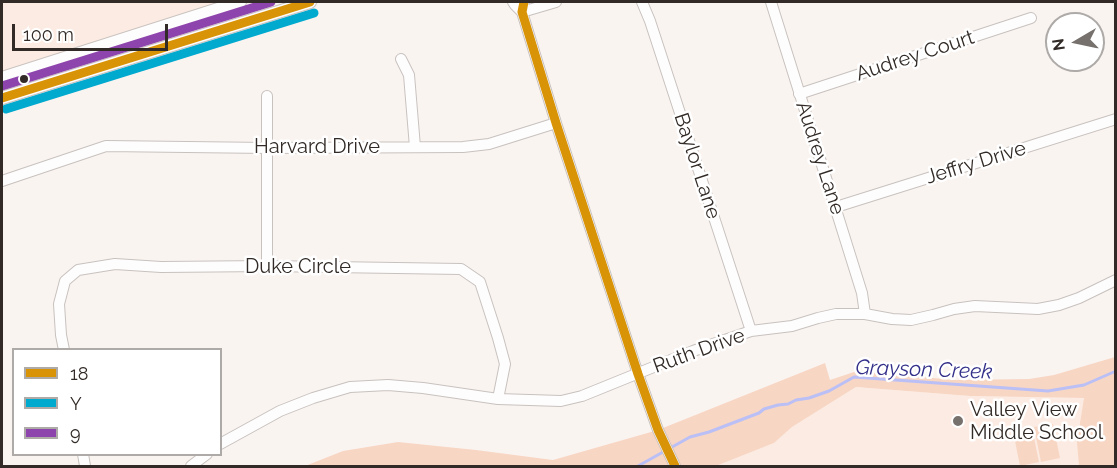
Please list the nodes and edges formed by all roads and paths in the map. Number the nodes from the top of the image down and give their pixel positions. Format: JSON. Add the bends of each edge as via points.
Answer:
{"nodes":[{"id":1,"x":240,"y":2,"type":"edge"},
{"id":2,"x":310,"y":2,"type":"edge"},
{"id":3,"x":513,"y":2,"type":"edge"},
{"id":4,"x":556,"y":2,"type":"edge"},
{"id":5,"x":642,"y":2,"type":"edge"},
{"id":6,"x":771,"y":2,"type":"edge"},
{"id":7,"x":523,"y":7,"type":"edge"},
{"id":8,"x":1031,"y":18,"type":"dead end"},
{"id":9,"x":401,"y":59,"type":"dead end"},
{"id":10,"x":2,"y":78,"type":"edge"},
{"id":11,"x":799,"y":94,"type":"junction"},
{"id":12,"x":267,"y":96,"type":"dead end"},
{"id":13,"x":2,"y":98,"type":"edge"},
{"id":14,"x":1116,"y":119,"type":"edge"},
{"id":15,"x":556,"y":123,"type":"junction"},
{"id":16,"x":415,"y":147,"type":"junction"},
{"id":17,"x":268,"y":148,"type":"junction"},
{"id":18,"x":2,"y":181,"type":"edge"},
{"id":19,"x":836,"y":207,"type":"junction"},
{"id":20,"x":267,"y":266,"type":"junction"},
{"id":21,"x":1116,"y":280,"type":"edge"},
{"id":22,"x":865,"y":314,"type":"junction"},
{"id":23,"x":751,"y":331,"type":"junction"},
{"id":24,"x":64,"y":348,"type":"edge"},
{"id":25,"x":638,"y":374,"type":"junction"},
{"id":26,"x":498,"y":399,"type":"junction"},
{"id":27,"x":222,"y":439,"type":"edge"},
{"id":28,"x":204,"y":456,"type":"edge"},
{"id":29,"x":191,"y":466,"type":"edge"},
{"id":30,"x":675,"y":466,"type":"edge"}],
"edges":[{"from":1,"to":10,"type":"main road"},
{"from":2,"to":13,"type":"main road"},
{"from":3,"to":7,"type":"street"},
{"from":4,"to":7,"type":"street"},
{"from":5,"to":23,"type":"street","name":"Baylor Lane"},
{"from":6,"to":11,"type":"street","name":"Audrey Lane"},
{"from":7,"to":15,"type":"street"},
{"from":8,"to":11,"type":"street","name":"Audrey Court"},
{"from":9,"to":16,"type":"street","via":[[409,75]]},
{"from":11,"to":19,"type":"street","name":"Audrey Lane"},
{"from":12,"to":17,"type":"street"},
{"from":14,"to":19,"type":"street","name":"Jeffry Drive"},
{"from":15,"to":16,"type":"street","name":"Harvard Drive","via":[[489,144]]},
{"from":15,"to":25,"type":"street"},
{"from":16,"to":17,"type":"street","name":"Harvard Drive"},
{"from":17,"to":18,"type":"street","name":"Harvard Drive","via":[[106,146]]},
{"from":17,"to":20,"type":"street"},
{"from":19,"to":22,"type":"street","name":"Audrey Lane"},
{"from":20,"to":24,"type":"street","name":"Duke Circle","via":[[115,264],[78,270],[65,281],[59,304]]},
{"from":20,"to":26,"type":"street","name":"Duke Circle","via":[[461,269],[480,282],[498,338],[505,364]]},
{"from":21,"to":22,"type":"street","name":"Ruth Drive","via":[[1079,298],[1038,309],[975,306],[911,320]]},
{"from":22,"to":23,"type":"street","name":"Ruth Drive","via":[[836,314],[792,326]]},
{"from":23,"to":25,"type":"street","name":"Ruth Drive"},
{"from":25,"to":26,"type":"street","name":"Ruth Drive","via":[[561,401]]},
{"from":25,"to":30,"type":"street"},
{"from":26,"to":27,"type":"street","name":"Ruth Drive","via":[[423,388],[351,387],[280,411]]},
{"from":28,"to":29,"type":"street"}]}
